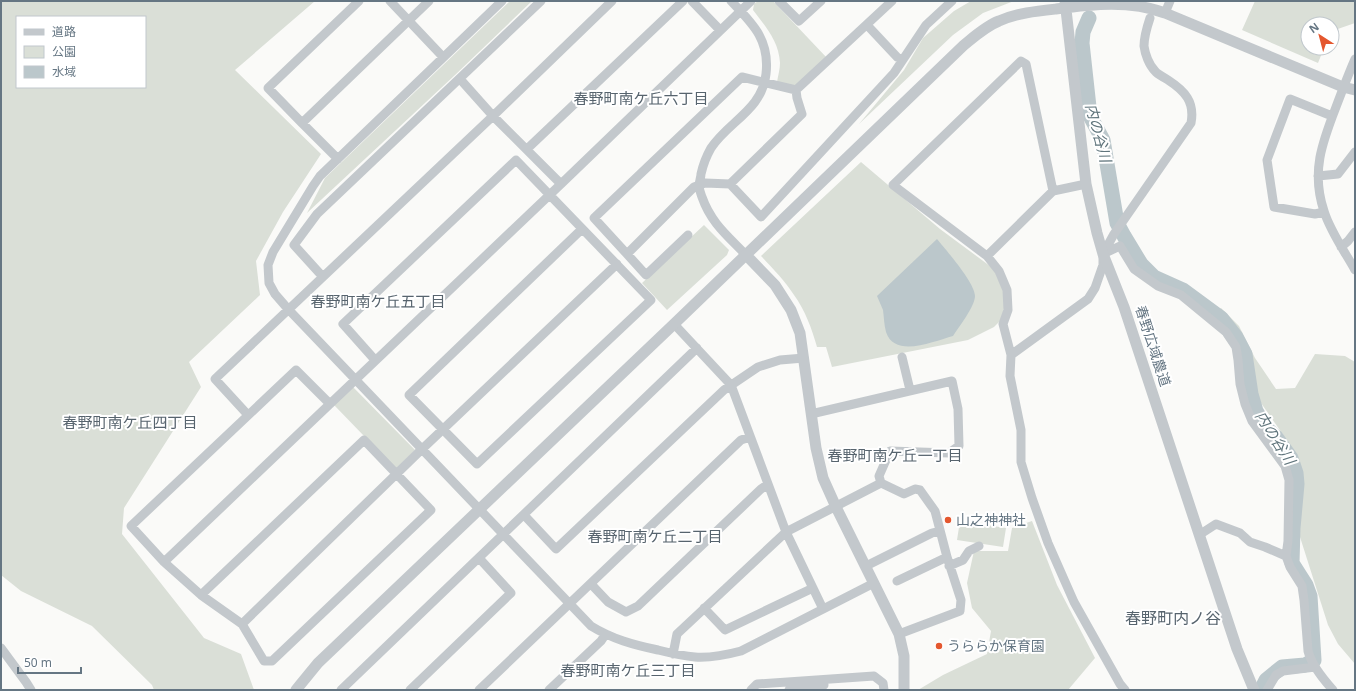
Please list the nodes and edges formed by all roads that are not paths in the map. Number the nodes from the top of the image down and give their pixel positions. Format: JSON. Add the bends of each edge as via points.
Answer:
{"nodes":[{"id":1,"x":390,"y":1,"type":"edge"},
{"id":2,"x":429,"y":1,"type":"edge"},
{"id":3,"x":502,"y":1,"type":"edge"},
{"id":4,"x":540,"y":1,"type":"edge"},
{"id":5,"x":612,"y":1,"type":"edge"},
{"id":6,"x":682,"y":1,"type":"edge"},
{"id":7,"x":692,"y":1,"type":"edge"},
{"id":8,"x":731,"y":1,"type":"edge"},
{"id":9,"x":751,"y":1,"type":"edge"},
{"id":10,"x":779,"y":1,"type":"edge"},
{"id":11,"x":821,"y":1,"type":"edge"},
{"id":12,"x":892,"y":1,"type":"edge"},
{"id":13,"x":952,"y":1,"type":"edge"},
{"id":14,"x":1170,"y":1,"type":"edge"},
{"id":15,"x":356,"y":2,"type":"edge"},
{"id":16,"x":1066,"y":4,"type":"edge"},
{"id":17,"x":741,"y":11,"type":"junction"},
{"id":18,"x":1165,"y":13,"type":"junction"},
{"id":19,"x":1150,"y":18,"type":"dead end"},
{"id":20,"x":408,"y":21,"type":"junction"},
{"id":21,"x":867,"y":24,"type":"junction"},
{"id":22,"x":720,"y":30,"type":"junction"},
{"id":23,"x":443,"y":57,"type":"junction"},
{"id":24,"x":902,"y":59,"type":"junction"},
{"id":25,"x":1355,"y":59,"type":"edge"},
{"id":26,"x":460,"y":79,"type":"junction"},
{"id":27,"x":765,"y":83,"type":"junction"},
{"id":28,"x":1343,"y":86,"type":"junction"},
{"id":29,"x":796,"y":90,"type":"junction"},
{"id":30,"x":1355,"y":90,"type":"edge"},
{"id":31,"x":493,"y":116,"type":"junction"},
{"id":32,"x":1332,"y":116,"type":"junction"},
{"id":33,"x":302,"y":123,"type":"junction"},
{"id":34,"x":527,"y":149,"type":"junction"},
{"id":35,"x":1355,"y":152,"type":"edge"},
{"id":36,"x":338,"y":159,"type":"junction"},
{"id":37,"x":1318,"y":176,"type":"junction"},
{"id":38,"x":561,"y":184,"type":"junction"},
{"id":39,"x":730,"y":184,"type":"junction"},
{"id":40,"x":1086,"y":184,"type":"junction"},
{"id":41,"x":699,"y":186,"type":"junction"},
{"id":42,"x":1053,"y":191,"type":"junction"},
{"id":43,"x":549,"y":194,"type":"junction"},
{"id":44,"x":1324,"y":212,"type":"junction"},
{"id":45,"x":582,"y":229,"type":"junction"},
{"id":46,"x":1355,"y":232,"type":"edge"},
{"id":47,"x":688,"y":235,"type":"dead end"},
{"id":48,"x":1342,"y":246,"type":"junction"},
{"id":49,"x":627,"y":254,"type":"junction"},
{"id":50,"x":1104,"y":254,"type":"junction"},
{"id":51,"x":746,"y":255,"type":"junction"},
{"id":52,"x":987,"y":256,"type":"junction"},
{"id":53,"x":617,"y":264,"type":"junction"},
{"id":54,"x":1355,"y":270,"type":"edge"},
{"id":55,"x":323,"y":277,"type":"junction"},
{"id":56,"x":288,"y":310,"type":"junction"},
{"id":57,"x":674,"y":324,"type":"junction"},
{"id":58,"x":698,"y":348,"type":"junction"},
{"id":59,"x":1011,"y":355,"type":"junction"},
{"id":60,"x":902,"y":357,"type":"dead end"},
{"id":61,"x":804,"y":358,"type":"junction"},
{"id":62,"x":375,"y":360,"type":"junction"},
{"id":63,"x":355,"y":380,"type":"junction"},
{"id":64,"x":731,"y":385,"type":"junction"},
{"id":65,"x":910,"y":390,"type":"junction"},
{"id":66,"x":330,"y":404,"type":"junction"},
{"id":67,"x":811,"y":414,"type":"junction"},
{"id":68,"x":248,"y":415,"type":"junction"},
{"id":69,"x":444,"y":430,"type":"junction"},
{"id":70,"x":750,"y":437,"type":"junction"},
{"id":71,"x":422,"y":449,"type":"junction"},
{"id":72,"x":397,"y":474,"type":"junction"},
{"id":73,"x":881,"y":483,"type":"junction"},
{"id":74,"x":767,"y":485,"type":"junction"},
{"id":75,"x":836,"y":507,"type":"junction"},
{"id":76,"x":479,"y":510,"type":"junction"},
{"id":77,"x":524,"y":515,"type":"junction"},
{"id":78,"x":940,"y":531,"type":"junction"},
{"id":79,"x":786,"y":532,"type":"junction"},
{"id":80,"x":503,"y":534,"type":"junction"},
{"id":81,"x":1199,"y":535,"type":"junction"},
{"id":82,"x":979,"y":546,"type":"dead end"},
{"id":83,"x":1286,"y":556,"type":"junction"},
{"id":84,"x":480,"y":558,"type":"junction"},
{"id":85,"x":948,"y":561,"type":"junction"},
{"id":86,"x":164,"y":562,"type":"junction"},
{"id":87,"x":866,"y":566,"type":"junction"},
{"id":88,"x":897,"y":581,"type":"dead end"},
{"id":89,"x":874,"y":583,"type":"junction"},
{"id":90,"x":591,"y":584,"type":"junction"},
{"id":91,"x":813,"y":588,"type":"junction"},
{"id":92,"x":201,"y":595,"type":"junction"},
{"id":93,"x":570,"y":603,"type":"junction"},
{"id":94,"x":704,"y":608,"type":"junction"},
{"id":95,"x":823,"y":609,"type":"junction"},
{"id":96,"x":242,"y":624,"type":"junction"},
{"id":97,"x":899,"y":634,"type":"junction"},
{"id":98,"x":605,"y":635,"type":"junction"},
{"id":99,"x":1,"y":648,"type":"edge"},
{"id":100,"x":673,"y":654,"type":"junction"},
{"id":101,"x":1313,"y":663,"type":"junction"},
{"id":102,"x":865,"y":677,"type":"junction"},
{"id":103,"x":30,"y":690,"type":"edge"},
{"id":104,"x":296,"y":690,"type":"edge"},
{"id":105,"x":341,"y":690,"type":"edge"},
{"id":106,"x":410,"y":690,"type":"edge"},
{"id":107,"x":479,"y":690,"type":"edge"},
{"id":108,"x":549,"y":690,"type":"edge"},
{"id":109,"x":751,"y":690,"type":"edge"},
{"id":110,"x":789,"y":690,"type":"edge"},
{"id":111,"x":884,"y":690,"type":"edge"},
{"id":112,"x":904,"y":690,"type":"edge"},
{"id":113,"x":1125,"y":690,"type":"edge"},
{"id":114,"x":1254,"y":690,"type":"edge"},
{"id":115,"x":1267,"y":690,"type":"edge"},
{"id":116,"x":1333,"y":690,"type":"edge"}],
"edges":[{"from":1,"to":20,"type":"street"},
{"from":2,"to":20,"type":"street"},
{"from":3,"to":23,"type":"street"},
{"from":4,"to":26,"type":"street"},
{"from":5,"to":31,"type":"street"},
{"from":6,"to":34,"type":"street"},
{"from":7,"to":22,"type":"street"},
{"from":8,"to":17,"type":"street"},
{"from":9,"to":17,"type":"street"},
{"from":10,"to":11,"type":"street","via":[[799,22]]},
{"from":12,"to":21,"type":"street"},
{"from":13,"to":24,"type":"street","via":[[926,25]]},
{"from":14,"to":18,"type":"street"},
{"from":15,"to":33,"type":"street","via":[[268,88]]},
{"from":16,"to":18,"type":"street","via":[[1136,5]]},
{"from":16,"to":40,"type":"street","name":"春野広域農道"},
{"from":16,"to":51,"type":"street","via":[[1022,13],[981,31]]},
{"from":17,"to":22,"type":"street"},
{"from":17,"to":27,"type":"street","via":[[764,42],[768,63]]},
{"from":18,"to":28,"type":"street"},
{"from":19,"to":50,"type":"street","via":[[1144,47],[1148,62],[1155,72],[1184,93],[1193,112],[1191,123],[1122,220]]},
{"from":20,"to":23,"type":"street"},
{"from":20,"to":33,"type":"street"},
{"from":21,"to":24,"type":"street","via":[[896,57]]},
{"from":21,"to":29,"type":"street"},
{"from":22,"to":38,"type":"street"},
{"from":23,"to":36,"type":"street"},
{"from":24,"to":39,"type":"street","via":[[894,73],[761,217]]},
{"from":25,"to":28,"type":"street"},
{"from":26,"to":31,"type":"street"},
{"from":26,"to":55,"type":"street","via":[[317,214],[294,244]]},
{"from":27,"to":29,"type":"street"},
{"from":27,"to":41,"type":"street","via":[[751,108],[711,148]]},
{"from":27,"to":49,"type":"street","via":[[742,77],[594,218]]},
{"from":28,"to":30,"type":"street"},
{"from":28,"to":32,"type":"street"},
{"from":29,"to":39,"type":"street","via":[[802,114]]},
{"from":31,"to":34,"type":"street"},
{"from":31,"to":55,"type":"street"},
{"from":32,"to":37,"type":"street","via":[[1320,152]]},
{"from":32,"to":44,"type":"street","via":[[1290,99],[1267,160],[1274,207],[1315,214]]},
{"from":33,"to":36,"type":"street"},
{"from":34,"to":38,"type":"street"},
{"from":35,"to":37,"type":"street","via":[[1338,174]]},
{"from":36,"to":56,"type":"street","via":[[313,186],[273,252],[268,265],[269,283]]},
{"from":37,"to":44,"type":"street","via":[[1318,191]]},
{"from":38,"to":43,"type":"street"},
{"from":39,"to":41,"type":"street","via":[[705,183]]},
{"from":40,"to":42,"type":"street"},
{"from":40,"to":50,"type":"street","name":"春野広域農道"},
{"from":41,"to":49,"type":"street","via":[[694,187]]},
{"from":41,"to":51,"type":"street","via":[[708,213]]},
{"from":42,"to":52,"type":"street"},
{"from":42,"to":52,"type":"street","via":[[1026,64],[1021,61],[893,185]]},
{"from":43,"to":45,"type":"street"},
{"from":43,"to":62,"type":"street"},
{"from":43,"to":62,"type":"street","via":[[516,160],[343,324]]},
{"from":44,"to":48,"type":"street"},
{"from":45,"to":53,"type":"street"},
{"from":45,"to":69,"type":"street","via":[[409,395]]},
{"from":46,"to":48,"type":"street"},
{"from":47,"to":49,"type":"street","via":[[646,275]]},
{"from":48,"to":54,"type":"street"},
{"from":50,"to":59,"type":"street","via":[[1103,266],[1088,299]]},
{"from":50,"to":81,"type":"street","name":"春野広域農道"},
{"from":50,"to":83,"type":"street","via":[[1120,246],[1134,269],[1158,286],[1181,296],[1226,332],[1236,347],[1245,404],[1252,421],[1285,466],[1289,480]]},
{"from":51,"to":57,"type":"street"},
{"from":51,"to":61,"type":"street","via":[[774,285],[791,310],[800,333]]},
{"from":52,"to":59,"type":"street","via":[[999,271],[1007,290],[1008,310],[1003,324]]},
{"from":53,"to":69,"type":"street"},
{"from":53,"to":69,"type":"street","via":[[651,300],[476,464]]},
{"from":55,"to":56,"type":"street"},
{"from":56,"to":63,"type":"street"},
{"from":56,"to":68,"type":"street","via":[[215,379]]},
{"from":57,"to":58,"type":"street"},
{"from":57,"to":76,"type":"street"},
{"from":58,"to":64,"type":"street"},
{"from":58,"to":77,"type":"street"},
{"from":59,"to":113,"type":"street","via":[[1010,376],[1021,430],[1021,462],[1032,498],[1048,543],[1074,602]]},
{"from":60,"to":65,"type":"street"},
{"from":61,"to":64,"type":"street","via":[[780,360],[758,367]]},
{"from":61,"to":67,"type":"street"},
{"from":62,"to":63,"type":"street"},
{"from":63,"to":66,"type":"street"},
{"from":63,"to":71,"type":"street"},
{"from":64,"to":70,"type":"street"},
{"from":64,"to":77,"type":"street","via":[[556,549]]},
{"from":65,"to":67,"type":"street"},
{"from":65,"to":73,"type":"street","via":[[952,381],[958,409],[958,446],[949,453],[890,451],[879,476]]},
{"from":66,"to":68,"type":"street","via":[[296,370]]},
{"from":66,"to":86,"type":"street"},
{"from":67,"to":75,"type":"street","via":[[823,478]]},
{"from":68,"to":86,"type":"street","via":[[130,526]]},
{"from":69,"to":71,"type":"street"},
{"from":70,"to":74,"type":"street"},
{"from":70,"to":90,"type":"street","via":[[741,440]]},
{"from":71,"to":72,"type":"street"},
{"from":71,"to":76,"type":"street"},
{"from":72,"to":92,"type":"street","via":[[364,440]]},
{"from":72,"to":96,"type":"street"},
{"from":72,"to":96,"type":"street","via":[[430,510],[272,661],[264,661]]},
{"from":73,"to":75,"type":"street"},
{"from":73,"to":78,"type":"street","via":[[904,494],[914,489],[920,490],[935,511]]},
{"from":74,"to":79,"type":"street"},
{"from":74,"to":90,"type":"street","via":[[638,606],[626,612],[608,602]]},
{"from":75,"to":79,"type":"street"},
{"from":75,"to":87,"type":"street"},
{"from":76,"to":80,"type":"street"},
{"from":76,"to":104,"type":"street","via":[[318,663]]},
{"from":77,"to":80,"type":"street"},
{"from":78,"to":85,"type":"street"},
{"from":78,"to":87,"type":"street"},
{"from":79,"to":91,"type":"street"},
{"from":79,"to":94,"type":"street"},
{"from":80,"to":84,"type":"street"},
{"from":80,"to":93,"type":"street"},
{"from":81,"to":83,"type":"street","via":[[1216,524],[1240,533],[1250,542]]},
{"from":81,"to":114,"type":"street","name":"春野広域農道","via":[[1237,650]]},
{"from":82,"to":85,"type":"street","via":[[969,551],[963,560]]},
{"from":83,"to":101,"type":"street","via":[[1302,586],[1308,651]]},
{"from":84,"to":105,"type":"street"},
{"from":84,"to":106,"type":"street","via":[[511,593]]},
{"from":85,"to":88,"type":"street"},
{"from":85,"to":97,"type":"street","via":[[961,600],[960,611]]},
{"from":86,"to":92,"type":"street"},
{"from":87,"to":89,"type":"street"},
{"from":89,"to":95,"type":"street"},
{"from":89,"to":97,"type":"street"},
{"from":90,"to":93,"type":"street"},
{"from":91,"to":94,"type":"street","via":[[725,630]]},
{"from":91,"to":95,"type":"street"},
{"from":92,"to":96,"type":"street"},
{"from":93,"to":98,"type":"street","via":[[591,626]]},
{"from":93,"to":107,"type":"street"},
{"from":94,"to":100,"type":"street","via":[[677,634]]},
{"from":95,"to":100,"type":"street","via":[[741,651],[711,657]]},
{"from":97,"to":112,"type":"street","via":[[904,656]]},
{"from":98,"to":100,"type":"street"},
{"from":98,"to":108,"type":"street"},
{"from":99,"to":103,"type":"street"},
{"from":101,"to":115,"type":"street","via":[[1276,675]]},
{"from":101,"to":116,"type":"street"},
{"from":102,"to":109,"type":"street","via":[[757,684]]},
{"from":102,"to":110,"type":"street","via":[[864,680]]},
{"from":102,"to":111,"type":"street","via":[[874,676],[883,683]]}]}
